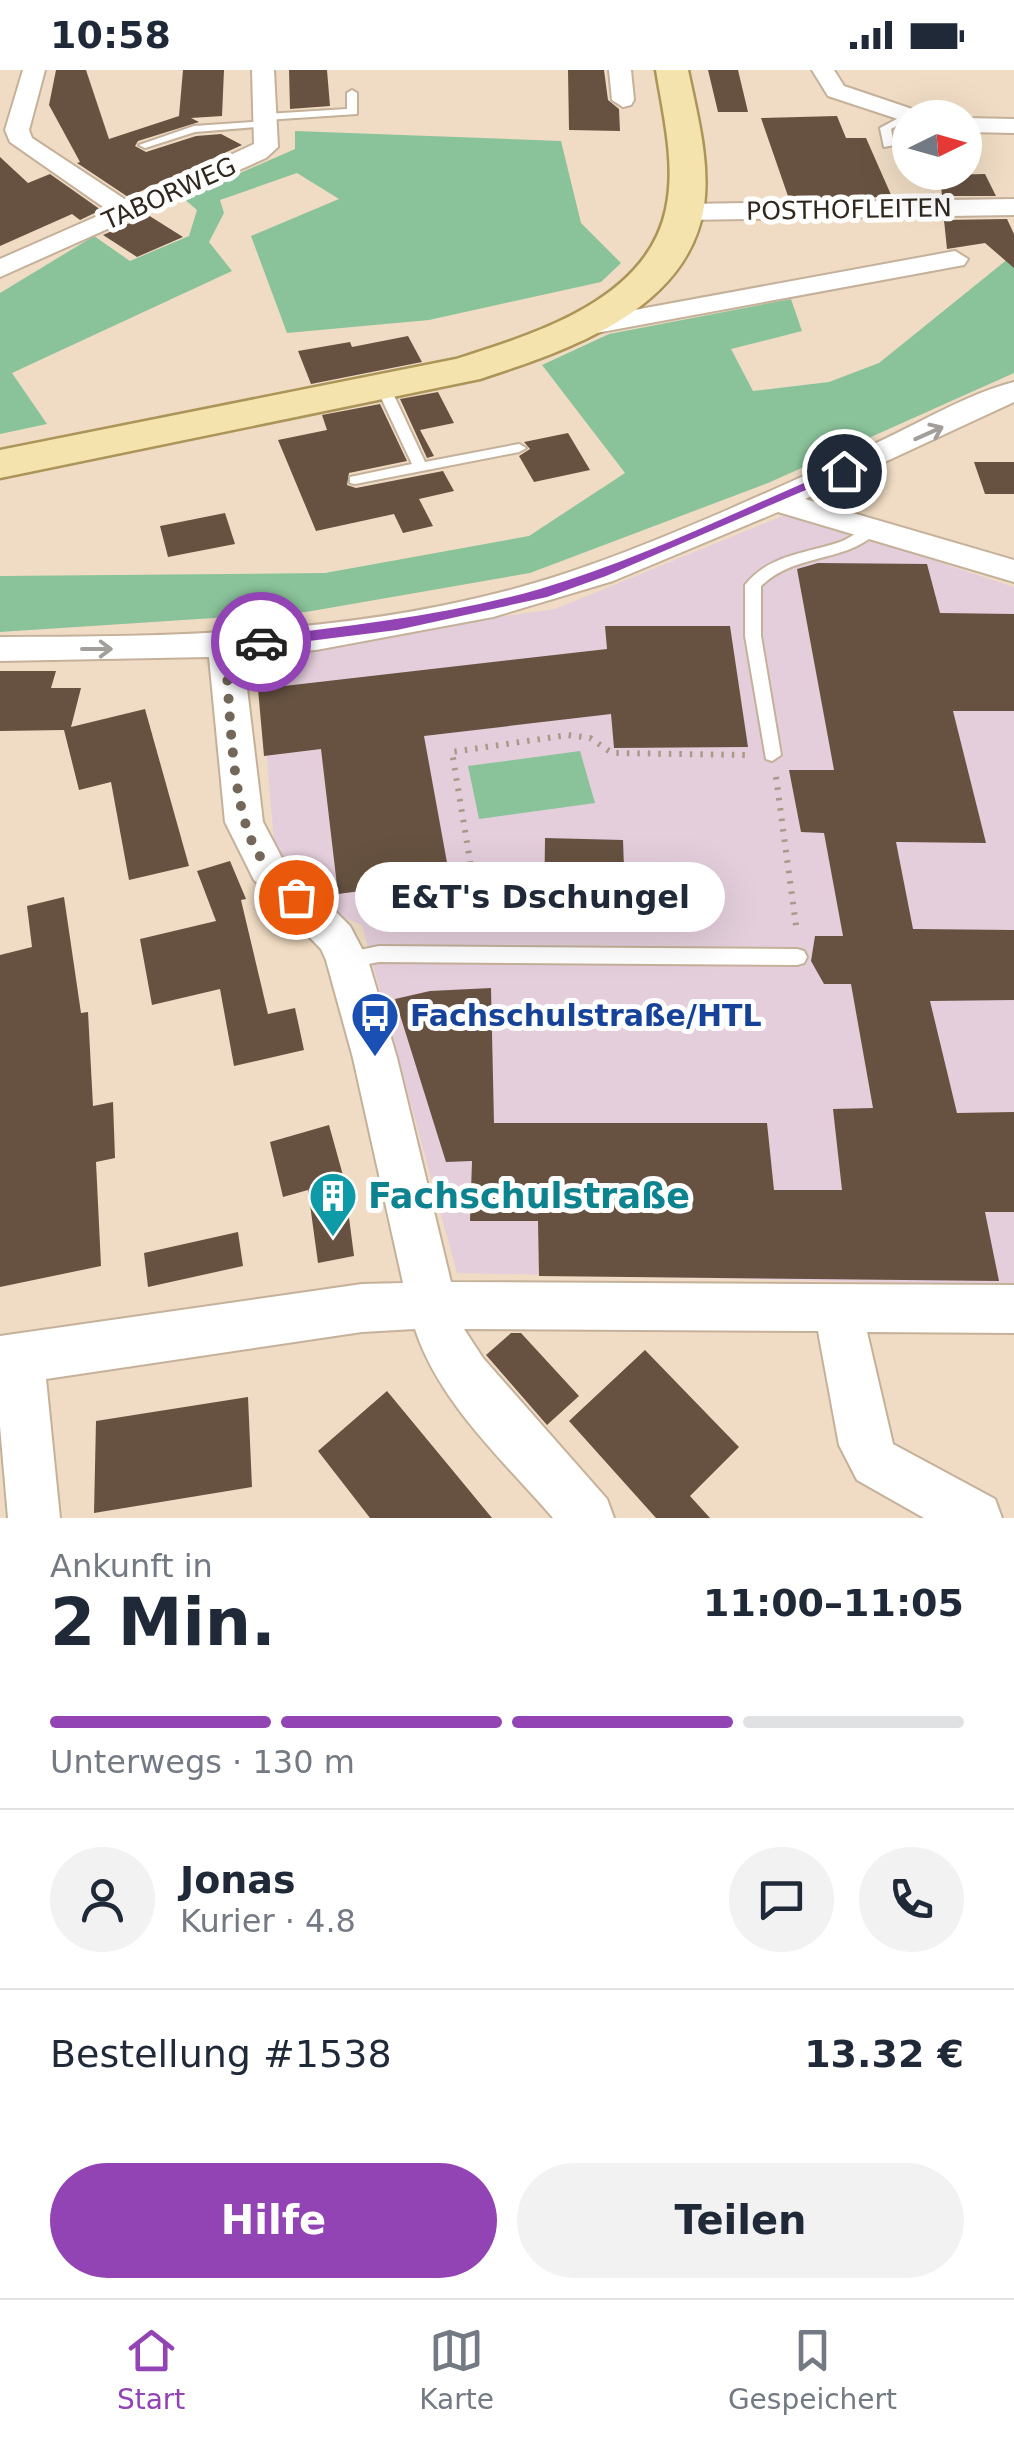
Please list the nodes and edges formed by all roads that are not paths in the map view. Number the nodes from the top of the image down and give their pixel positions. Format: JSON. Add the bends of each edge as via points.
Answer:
{"nodes":[{"id":1,"x":34,"y":70,"type":"edge"},
{"id":2,"x":263,"y":70,"type":"edge"},
{"id":3,"x":620,"y":70,"type":"edge"},
{"id":4,"x":672,"y":70,"type":"edge"},
{"id":5,"x":823,"y":70,"type":"edge"},
{"id":6,"x":352,"y":94,"type":"dead end"},
{"id":7,"x":624,"y":100,"type":"dead end"},
{"id":8,"x":892,"y":110,"type":"edge"},
{"id":9,"x":266,"y":120,"type":"junction"},
{"id":10,"x":892,"y":125,"type":"edge"},
{"id":11,"x":1014,"y":126,"type":"edge"},
{"id":12,"x":982,"y":127,"type":"edge"},
{"id":13,"x":9,"y":130,"type":"edge"},
{"id":14,"x":145,"y":145,"type":"dead end"},
{"id":15,"x":888,"y":145,"type":"dead end"},
{"id":16,"x":1014,"y":207,"type":"edge"},
{"id":17,"x":126,"y":211,"type":"junction"},
{"id":18,"x":685,"y":212,"type":"junction"},
{"id":19,"x":955,"y":260,"type":"dead end"},
{"id":20,"x":0,"y":269,"type":"edge"},
{"id":21,"x":580,"y":328,"type":"junction"},
{"id":22,"x":384,"y":389,"type":"junction"},
{"id":23,"x":1014,"y":391,"type":"edge"},
{"id":24,"x":519,"y":448,"type":"dead end"},
{"id":25,"x":0,"y":464,"type":"edge"},
{"id":26,"x":420,"y":466,"type":"junction"},
{"id":27,"x":355,"y":480,"type":"dead end"},
{"id":28,"x":776,"y":501,"type":"junction"},
{"id":29,"x":875,"y":527,"type":"junction"},
{"id":30,"x":1014,"y":570,"type":"edge"},
{"id":31,"x":225,"y":645,"type":"junction"},
{"id":32,"x":0,"y":649,"type":"edge"},
{"id":33,"x":772,"y":755,"type":"road end"},
{"id":34,"x":336,"y":942,"type":"junction"},
{"id":35,"x":798,"y":956,"type":"road end"},
{"id":36,"x":432,"y":1305,"type":"junction"},
{"id":37,"x":838,"y":1306,"type":"junction"},
{"id":38,"x":1014,"y":1309,"type":"edge"},
{"id":39,"x":10,"y":1359,"type":"edge"},
{"id":40,"x":34,"y":1518,"type":"edge"},
{"id":41,"x":588,"y":1518,"type":"edge"},
{"id":42,"x":976,"y":1518,"type":"edge"}],
"edges":[{"from":1,"to":13,"type":"street"},
{"from":2,"to":9,"type":"street"},
{"from":3,"to":7,"type":"street"},
{"from":4,"to":18,"type":"main road","via":[[686,155]]},
{"from":5,"to":8,"type":"street","via":[[836,90]]},
{"from":6,"to":9,"type":"lane","via":[[353,112]]},
{"from":9,"to":14,"type":"lane"},
{"from":9,"to":17,"type":"street","name":"TABORWEG","via":[[266,147],[258,154]]},
{"from":10,"to":15,"type":"lane","via":[[884,128]]},
{"from":11,"to":12,"type":"street"},
{"from":13,"to":17,"type":"street"},
{"from":16,"to":18,"type":"street","name":"POSTHOFLEITEN"},
{"from":17,"to":20,"type":"street","name":"TABORWEG"},
{"from":18,"to":21,"type":"main road","via":[[660,264]]},
{"from":19,"to":21,"type":"street"},
{"from":21,"to":22,"type":"main road","via":[[524,352]]},
{"from":22,"to":25,"type":"main road"},
{"from":22,"to":26,"type":"lane"},
{"from":28,"to":23,"type":"street","one_way":true},
{"from":24,"to":26,"type":"lane"},
{"from":26,"to":27,"type":"lane"},
{"from":28,"to":29,"type":"street"},
{"from":28,"to":31,"type":"street","via":[[601,573],[493,606],[316,638]]},
{"from":29,"to":30,"type":"street"},
{"from":29,"to":33,"type":"lane","via":[[859,541],[778,563],[753,585],[753,636]]},
{"from":32,"to":31,"type":"street","one_way":true},
{"from":31,"to":34,"type":"street","via":[[244,822],[268,869]]},
{"from":34,"to":35,"type":"lane","via":[[378,954]]},
{"from":34,"to":36,"type":"street","via":[[375,1058]]},
{"from":36,"to":37,"type":"street"},
{"from":36,"to":39,"type":"street","via":[[362,1308]]},
{"from":36,"to":41,"type":"street","via":[[445,1346],[465,1376]]},
{"from":37,"to":38,"type":"street"},
{"from":37,"to":42,"type":"street","via":[[865,1444],[875,1462]]},
{"from":39,"to":40,"type":"street"}]}
